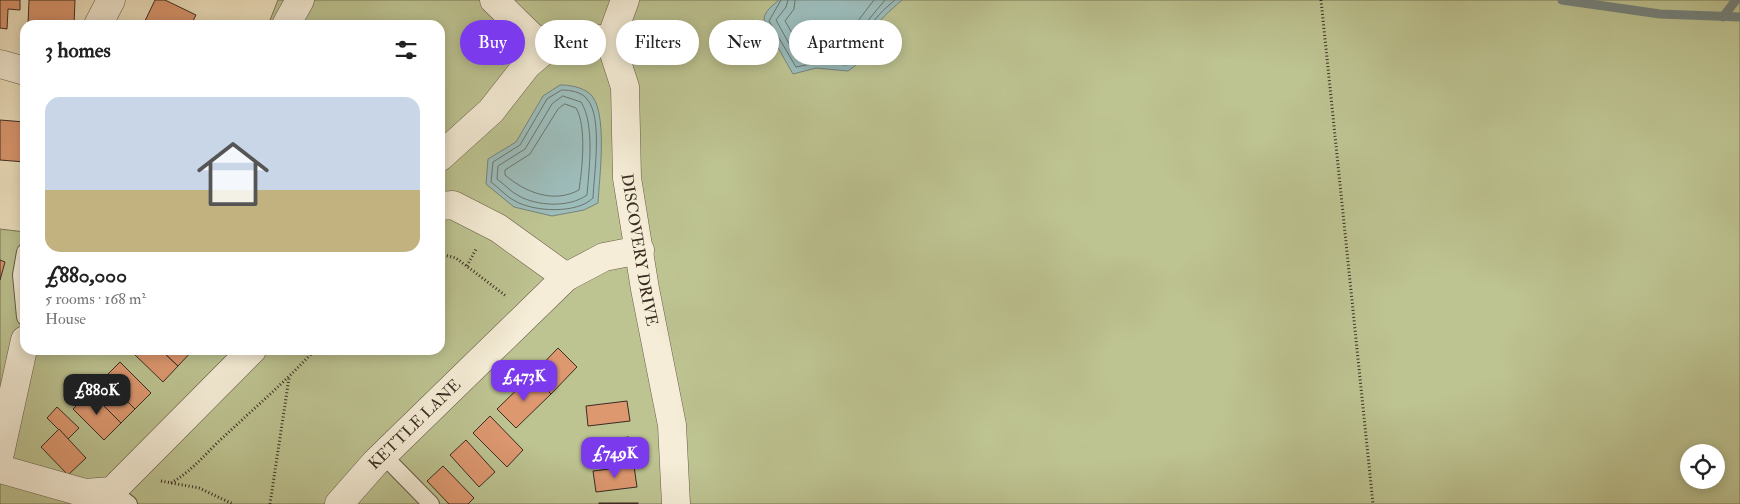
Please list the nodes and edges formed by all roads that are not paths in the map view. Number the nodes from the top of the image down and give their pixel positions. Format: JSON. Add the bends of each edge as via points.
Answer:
{"nodes":[{"id":1,"x":111,"y":0,"type":"edge"},
{"id":2,"x":300,"y":0,"type":"edge"},
{"id":3,"x":494,"y":0,"type":"edge"},
{"id":4,"x":625,"y":0,"type":"edge"},
{"id":5,"x":101,"y":20,"type":"edge"},
{"id":6,"x":289,"y":20,"type":"edge"},
{"id":7,"x":535,"y":40,"type":"edge"},
{"id":8,"x":606,"y":40,"type":"edge"},
{"id":9,"x":610,"y":41,"type":"junction"},
{"id":10,"x":535,"y":58,"type":"edge"},
{"id":11,"x":0,"y":64,"type":"edge"},
{"id":12,"x":20,"y":69,"type":"edge"},
{"id":13,"x":445,"y":152,"type":"edge"},
{"id":14,"x":445,"y":206,"type":"edge"},
{"id":15,"x":640,"y":250,"type":"junction"},
{"id":16,"x":566,"y":277,"type":"junction"},
{"id":17,"x":22,"y":355,"type":"edge"},
{"id":18,"x":247,"y":355,"type":"edge"},
{"id":19,"x":0,"y":453,"type":"edge"},
{"id":20,"x":383,"y":455,"type":"junction"},
{"id":21,"x":0,"y":469,"type":"edge"},
{"id":22,"x":120,"y":498,"type":"edge"},
{"id":23,"x":339,"y":504,"type":"edge"},
{"id":24,"x":431,"y":504,"type":"edge"},
{"id":25,"x":676,"y":504,"type":"edge"}],
"edges":[{"from":1,"to":5,"type":"street"},
{"from":2,"to":6,"type":"street"},
{"from":3,"to":7,"type":"street"},
{"from":4,"to":9,"type":"street"},
{"from":8,"to":9,"type":"street"},
{"from":9,"to":15,"type":"street","name":"DISCOVERY DRIVE","via":[[625,87],[627,178]]},
{"from":10,"to":13,"type":"street","via":[[491,111]]},
{"from":11,"to":12,"type":"street"},
{"from":14,"to":16,"type":"street","via":[[453,205],[498,228]]},
{"from":15,"to":16,"type":"street","name":"KETTLE LANE","via":[[604,257]]},
{"from":15,"to":25,"type":"street","name":"DISCOVERY DRIVE","via":[[672,425]]},
{"from":16,"to":20,"type":"street","name":"KETTLE LANE"},
{"from":17,"to":19,"type":"street"},
{"from":18,"to":22,"type":"street","via":[[139,464]]},
{"from":20,"to":23,"type":"street","name":"KETTLE LANE"},
{"from":20,"to":24,"type":"lane"},
{"from":21,"to":22,"type":"street","via":[[85,493]]}]}
